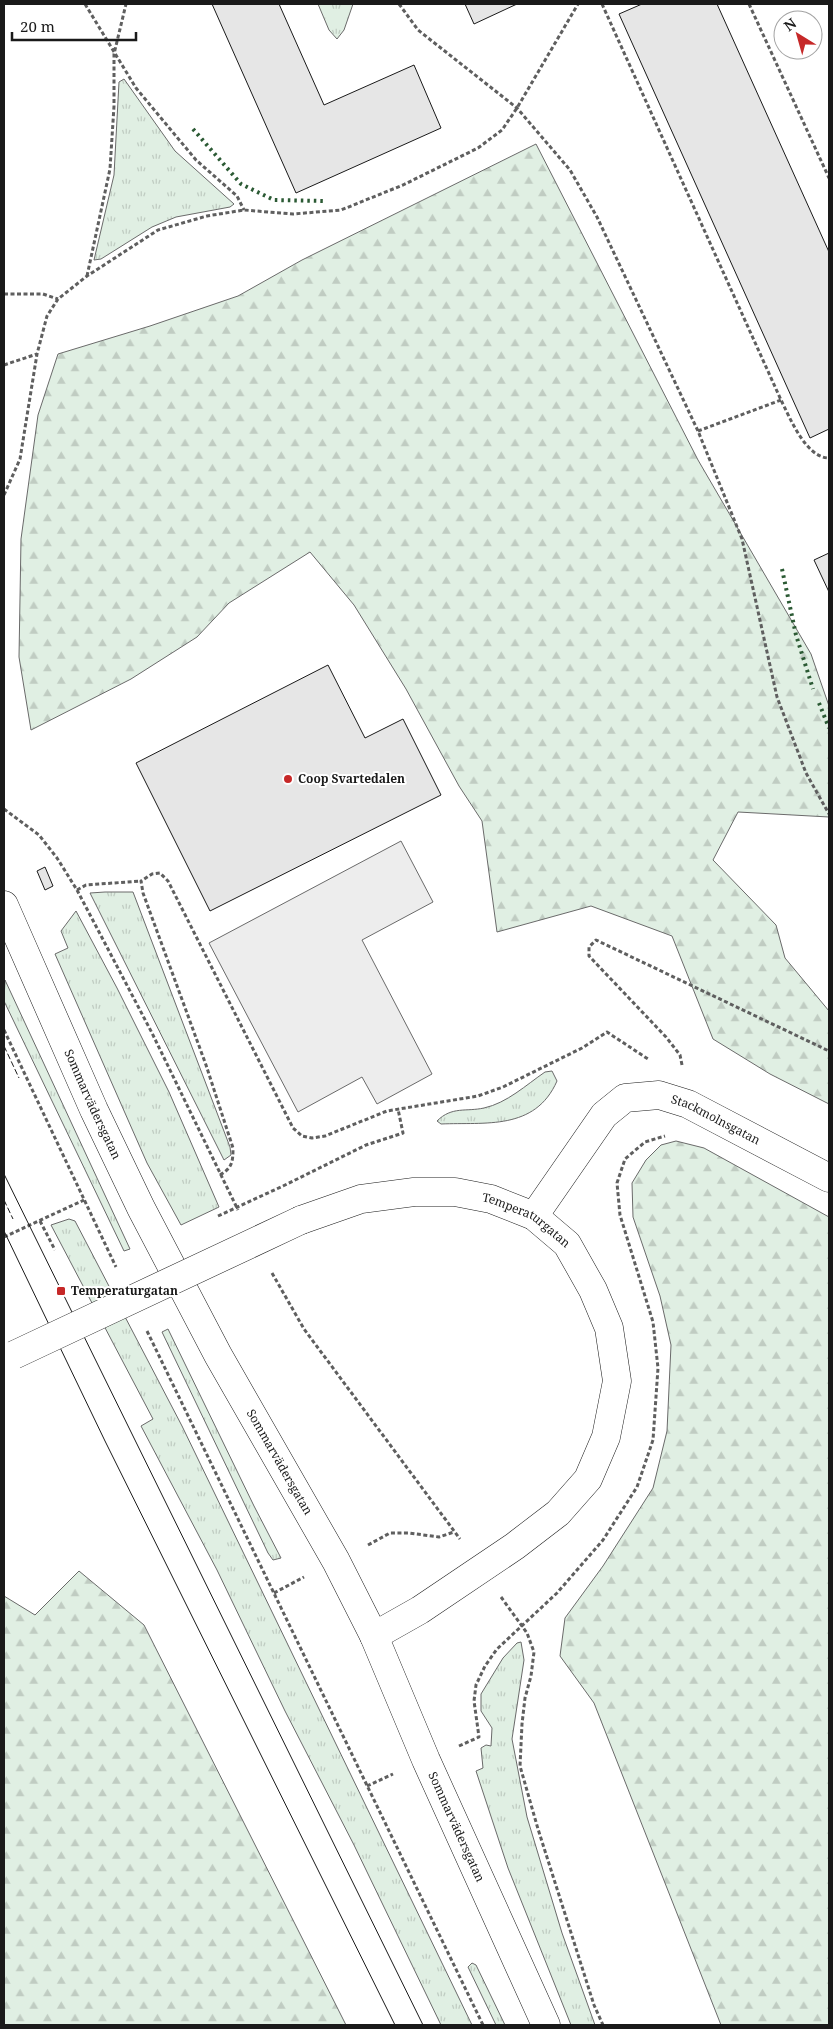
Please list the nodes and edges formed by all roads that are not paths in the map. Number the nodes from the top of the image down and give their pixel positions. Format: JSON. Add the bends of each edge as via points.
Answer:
{"nodes":[{"id":1,"x":4,"y":905,"type":"edge"},
{"id":2,"x":829,"y":1178,"type":"edge"},
{"id":3,"x":534,"y":1216,"type":"junction"},
{"id":4,"x":9,"y":1357,"type":"edge"},
{"id":5,"x":374,"y":1636,"type":"junction"},
{"id":6,"x":546,"y":2025,"type":"edge"}],
"edges":[{"from":1,"to":5,"type":"street","name":"Sommarvädersgatan","via":[[141,1208],[218,1355],[336,1560]]},
{"from":2,"to":3,"type":"street","name":"Stackmolnsgatan","via":[[688,1104],[659,1095],[625,1098],[604,1115]]},
{"from":3,"to":4,"type":"street","name":"Temperaturgatan","bridge":true,"via":[[490,1199],[455,1192],[414,1192],[361,1199],[301,1220]]},
{"from":3,"to":5,"type":"street","name":"Temperaturgatan","via":[[567,1244],[593,1290],[609,1328],[617,1381],[606,1437],[588,1479],[558,1514],[482,1570]]},
{"from":5,"to":6,"type":"street","name":"Sommarvädersgatan","via":[[426,1760]]}]}
